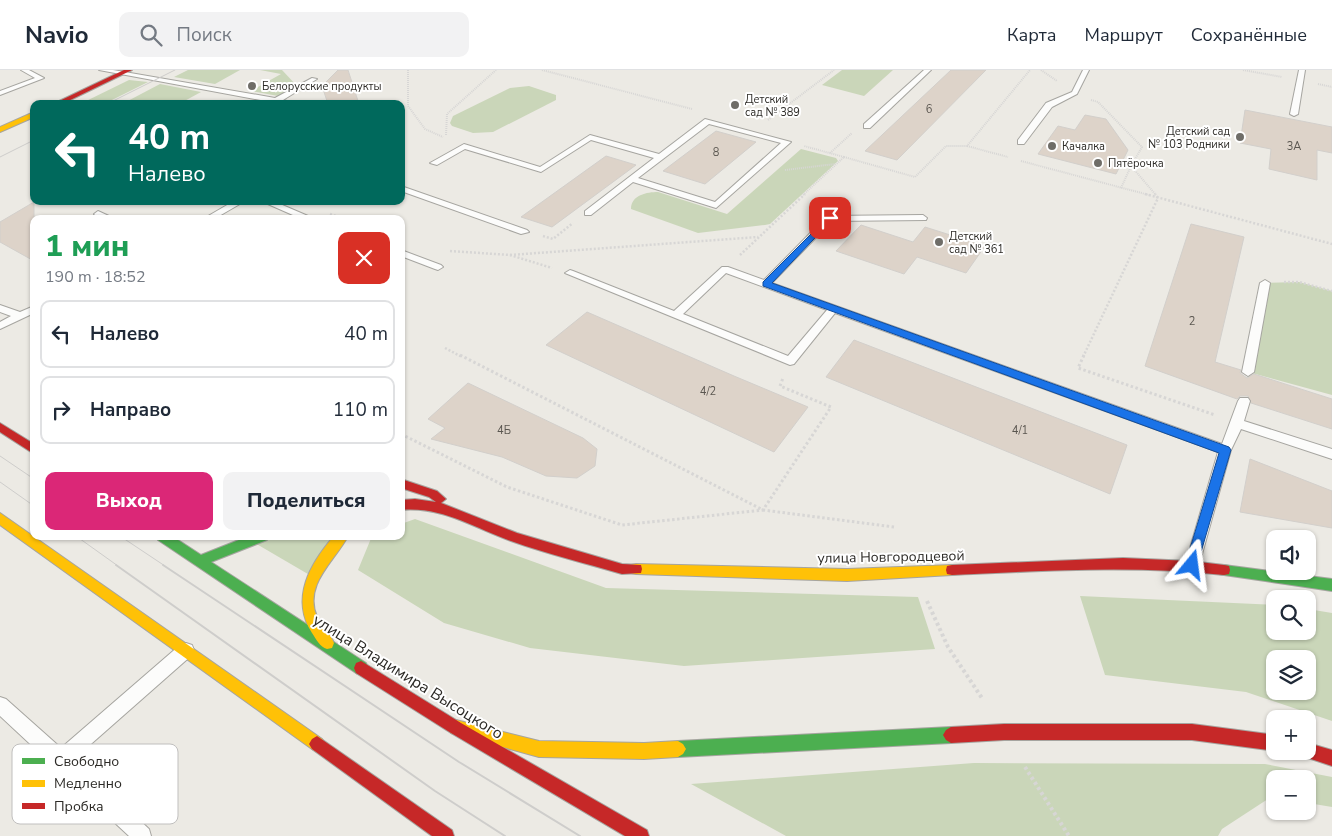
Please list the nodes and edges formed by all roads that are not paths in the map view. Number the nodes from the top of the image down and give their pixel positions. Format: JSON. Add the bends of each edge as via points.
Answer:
{"nodes":[{"id":1,"x":24,"y":70,"type":"edge"},
{"id":2,"x":102,"y":70,"type":"edge"},
{"id":3,"x":928,"y":70,"type":"edge"},
{"id":4,"x":1086,"y":70,"type":"edge"},
{"id":5,"x":1302,"y":70,"type":"edge"},
{"id":6,"x":125,"y":72,"type":"edge"},
{"id":7,"x":314,"y":79,"type":"dead end"},
{"id":8,"x":0,"y":93,"type":"edge"},
{"id":9,"x":65,"y":100,"type":"edge"},
{"id":10,"x":276,"y":100,"type":"joint"},
{"id":11,"x":1294,"y":114,"type":"dead end"},
{"id":12,"x":30,"y":116,"type":"edge"},
{"id":13,"x":867,"y":126,"type":"road end"},
{"id":14,"x":0,"y":130,"type":"edge"},
{"id":15,"x":1021,"y":142,"type":"dead end"},
{"id":16,"x":660,"y":157,"type":"junction"},
{"id":17,"x":434,"y":163,"type":"dead end"},
{"id":18,"x":632,"y":178,"type":"junction"},
{"id":19,"x":405,"y":189,"type":"edge"},
{"id":20,"x":233,"y":205,"type":"edge"},
{"id":21,"x":275,"y":205,"type":"edge"},
{"id":22,"x":588,"y":213,"type":"road end"},
{"id":23,"x":215,"y":215,"type":"edge"},
{"id":24,"x":301,"y":215,"type":"edge"},
{"id":25,"x":923,"y":218,"type":"dead end"},
{"id":26,"x":524,"y":232,"type":"road end"},
{"id":27,"x":405,"y":255,"type":"edge"},
{"id":28,"x":438,"y":267,"type":"dead end"},
{"id":29,"x":570,"y":273,"type":"road end"},
{"id":30,"x":1265,"y":282,"type":"road end"},
{"id":31,"x":766,"y":284,"type":"junction"},
{"id":32,"x":0,"y":308,"type":"edge"},
{"id":33,"x":833,"y":309,"type":"junction"},
{"id":34,"x":30,"y":311,"type":"edge"},
{"id":35,"x":676,"y":315,"type":"junction"},
{"id":36,"x":20,"y":316,"type":"junction"},
{"id":37,"x":0,"y":326,"type":"edge"},
{"id":38,"x":1248,"y":372,"type":"dead end"},
{"id":39,"x":1244,"y":401,"type":"dead end"},
{"id":40,"x":1237,"y":423,"type":"junction"},
{"id":41,"x":0,"y":427,"type":"edge"},
{"id":42,"x":30,"y":447,"type":"edge"},
{"id":43,"x":1225,"y":450,"type":"junction"},
{"id":44,"x":1332,"y":454,"type":"edge"},
{"id":45,"x":405,"y":483,"type":"edge"},
{"id":46,"x":405,"y":504,"type":"edge"},
{"id":47,"x":459,"y":512,"type":"junction"},
{"id":48,"x":0,"y":518,"type":"edge"},
{"id":49,"x":30,"y":539,"type":"edge"},
{"id":50,"x":31,"y":540,"type":"edge"},
{"id":51,"x":168,"y":540,"type":"edge"},
{"id":52,"x":254,"y":540,"type":"edge"},
{"id":53,"x":338,"y":540,"type":"edge"},
{"id":54,"x":199,"y":561,"type":"junction"},
{"id":55,"x":1192,"y":565,"type":"junction"},
{"id":56,"x":1332,"y":585,"type":"edge"},
{"id":57,"x":331,"y":649,"type":"junction"},
{"id":58,"x":186,"y":650,"type":"junction"},
{"id":59,"x":0,"y":705,"type":"edge"},
{"id":60,"x":456,"y":728,"type":"junction"},
{"id":61,"x":1266,"y":742,"type":"edge"},
{"id":62,"x":44,"y":744,"type":"edge"},
{"id":63,"x":78,"y":744,"type":"edge"},
{"id":64,"x":1316,"y":754,"type":"edge"},
{"id":65,"x":1332,"y":758,"type":"edge"},
{"id":66,"x":414,"y":814,"type":"junction"},
{"id":67,"x":129,"y":824,"type":"edge"},
{"id":68,"x":142,"y":836,"type":"edge"},
{"id":69,"x":430,"y":836,"type":"edge"},
{"id":70,"x":446,"y":836,"type":"edge"},
{"id":71,"x":641,"y":836,"type":"edge"}],
"edges":[{"from":1,"to":8,"type":"lane","via":[[41,78]]},
{"from":2,"to":6,"type":"lane"},
{"from":3,"to":13,"type":"lane"},
{"from":4,"to":15,"type":"lane","via":[[1075,93],[1050,105]]},
{"from":5,"to":11,"type":"lane"},
{"from":6,"to":9,"type":"main road"},
{"from":6,"to":10,"type":"lane"},
{"from":7,"to":10,"type":"lane"},
{"from":12,"to":14,"type":"main road"},
{"from":16,"to":17,"type":"lane","via":[[590,137],[541,170],[464,146]]},
{"from":16,"to":18,"type":"lane"},
{"from":16,"to":18,"type":"lane","via":[[708,121],[787,142],[716,205]]},
{"from":18,"to":22,"type":"lane"},
{"from":19,"to":26,"type":"lane"},
{"from":20,"to":23,"type":"lane"},
{"from":21,"to":24,"type":"lane"},
{"from":25,"to":31,"type":"lane","via":[[830,218]]},
{"from":27,"to":28,"type":"lane"},
{"from":29,"to":35,"type":"lane"},
{"from":30,"to":38,"type":"lane"},
{"from":31,"to":33,"type":"lane"},
{"from":31,"to":35,"type":"lane","via":[[725,269]]},
{"from":32,"to":36,"type":"lane"},
{"from":33,"to":35,"type":"lane","via":[[790,361]]},
{"from":33,"to":43,"type":"lane"},
{"from":34,"to":36,"type":"lane"},
{"from":36,"to":37,"type":"lane"},
{"from":39,"to":40,"type":"lane"},
{"from":40,"to":43,"type":"lane"},
{"from":40,"to":44,"type":"lane"},
{"from":41,"to":42,"type":"main road"},
{"from":43,"to":55,"type":"lane"},
{"from":45,"to":47,"type":"main road","name":"улица Новгородцевой","via":[[433,494]]},
{"from":46,"to":47,"type":"main road","name":"улица Новгородцевой"},
{"from":47,"to":55,"type":"main road","name":"улица Новгородцевой","via":[[513,536],[622,569],[847,575],[1072,565]]},
{"from":48,"to":49,"type":"main road"},
{"from":50,"to":58,"type":"main road"},
{"from":51,"to":54,"type":"main road","name":"улица Владимира Высоцкого"},
{"from":52,"to":54,"type":"main road"},
{"from":53,"to":57,"type":"main road","via":[[313,578],[308,610],[315,627]]},
{"from":54,"to":57,"type":"main road","name":"улица Владимира Высоцкого"},
{"from":55,"to":56,"type":"main road","name":"улица Новгородцевой"},
{"from":57,"to":60,"type":"main road","name":"улица Владимира Высоцкого"},
{"from":58,"to":63,"type":"lane"},
{"from":58,"to":66,"type":"main road"},
{"from":59,"to":62,"type":"lane"},
{"from":60,"to":61,"type":"main road","via":[[539,749],[644,751],[1004,732],[1192,732]]},
{"from":60,"to":71,"type":"main road","name":"улица Владимира Высоцкого"},
{"from":64,"to":65,"type":"main road"},
{"from":66,"to":69,"type":"main road"},
{"from":66,"to":70,"type":"main road"},
{"from":67,"to":68,"type":"lane"}]}
